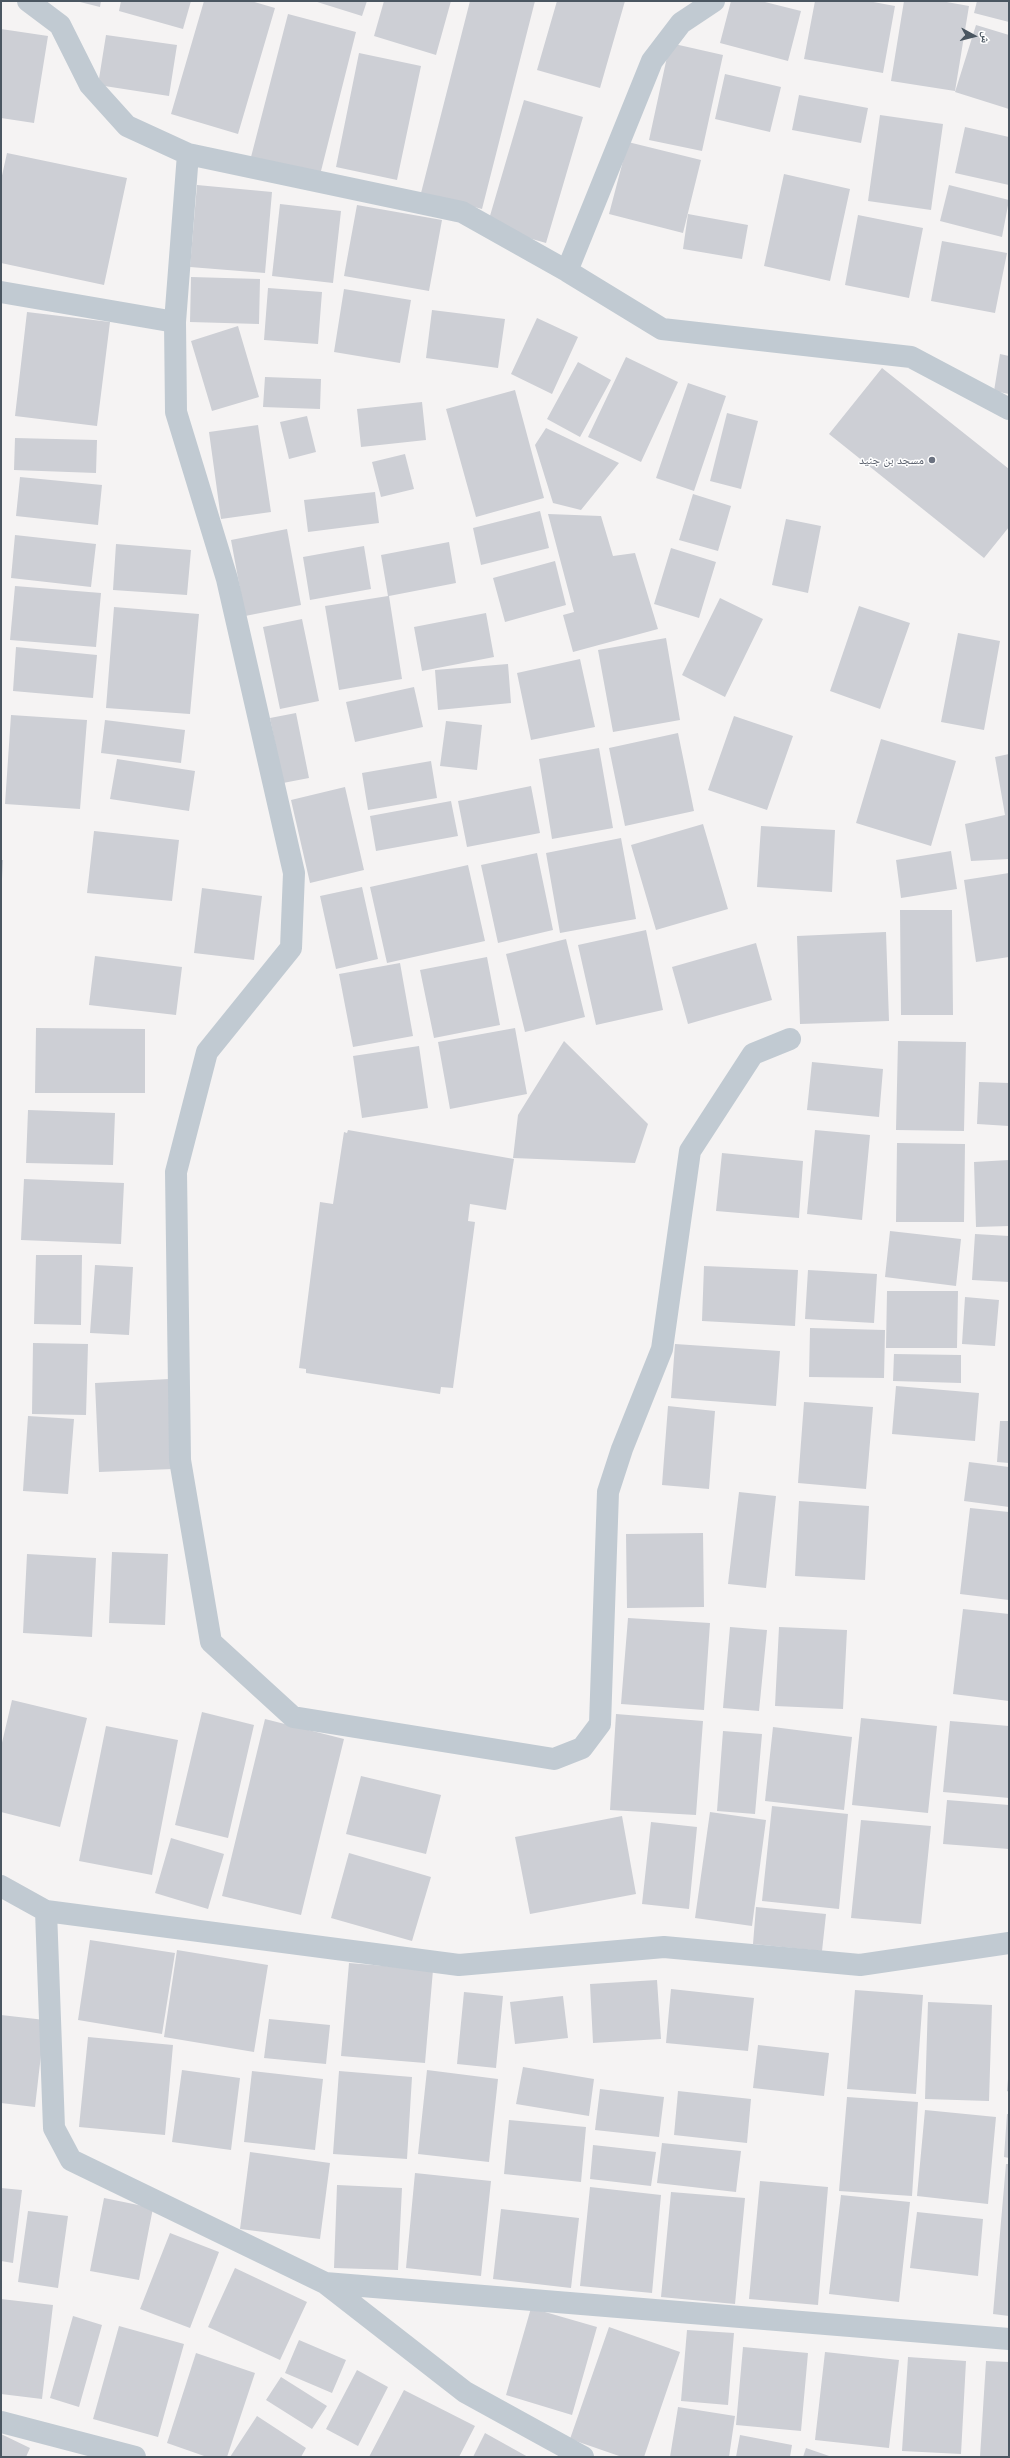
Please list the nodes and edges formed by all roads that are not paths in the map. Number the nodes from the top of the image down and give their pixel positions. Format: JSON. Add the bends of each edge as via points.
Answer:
{"nodes":[{"id":1,"x":28,"y":1,"type":"edge"},
{"id":2,"x":714,"y":1,"type":"edge"},
{"id":3,"x":188,"y":154,"type":"junction"},
{"id":4,"x":567,"y":271,"type":"junction"},
{"id":5,"x":1,"y":292,"type":"edge"},
{"id":6,"x":175,"y":322,"type":"junction"},
{"id":7,"x":1009,"y":409,"type":"edge"},
{"id":8,"x":790,"y":1039,"type":"dead end"},
{"id":9,"x":1,"y":1886,"type":"edge"},
{"id":10,"x":46,"y":1911,"type":"junction"},
{"id":11,"x":1009,"y":1943,"type":"edge"},
{"id":12,"x":325,"y":2283,"type":"junction"},
{"id":13,"x":1009,"y":2339,"type":"edge"},
{"id":14,"x":1,"y":2422,"type":"edge"},
{"id":15,"x":135,"y":2457,"type":"edge"},
{"id":16,"x":583,"y":2457,"type":"edge"}],
"edges":[{"from":1,"to":3,"type":"street","via":[[60,25],[90,85],[127,126]]},
{"from":2,"to":4,"type":"street","via":[[680,23],[652,61]]},
{"from":3,"to":4,"type":"street","via":[[462,212]]},
{"from":3,"to":6,"type":"street"},
{"from":4,"to":7,"type":"street","via":[[662,329],[911,357]]},
{"from":5,"to":6,"type":"street"},
{"from":6,"to":8,"type":"street","via":[[176,412],[227,579],[294,873],[291,948],[208,1052],[176,1172],[180,1460],[211,1642],[293,1717],[554,1759],[582,1748],[600,1724],[608,1492],[622,1449],[662,1349],[690,1151],[753,1054]]},
{"from":9,"to":10,"type":"street"},
{"from":10,"to":11,"type":"street","via":[[459,1965],[664,1947],[860,1965]]},
{"from":10,"to":12,"type":"street","via":[[54,2128],[72,2160]]},
{"from":12,"to":13,"type":"street"},
{"from":12,"to":16,"type":"street","via":[[466,2392]]},
{"from":14,"to":15,"type":"street"}]}
